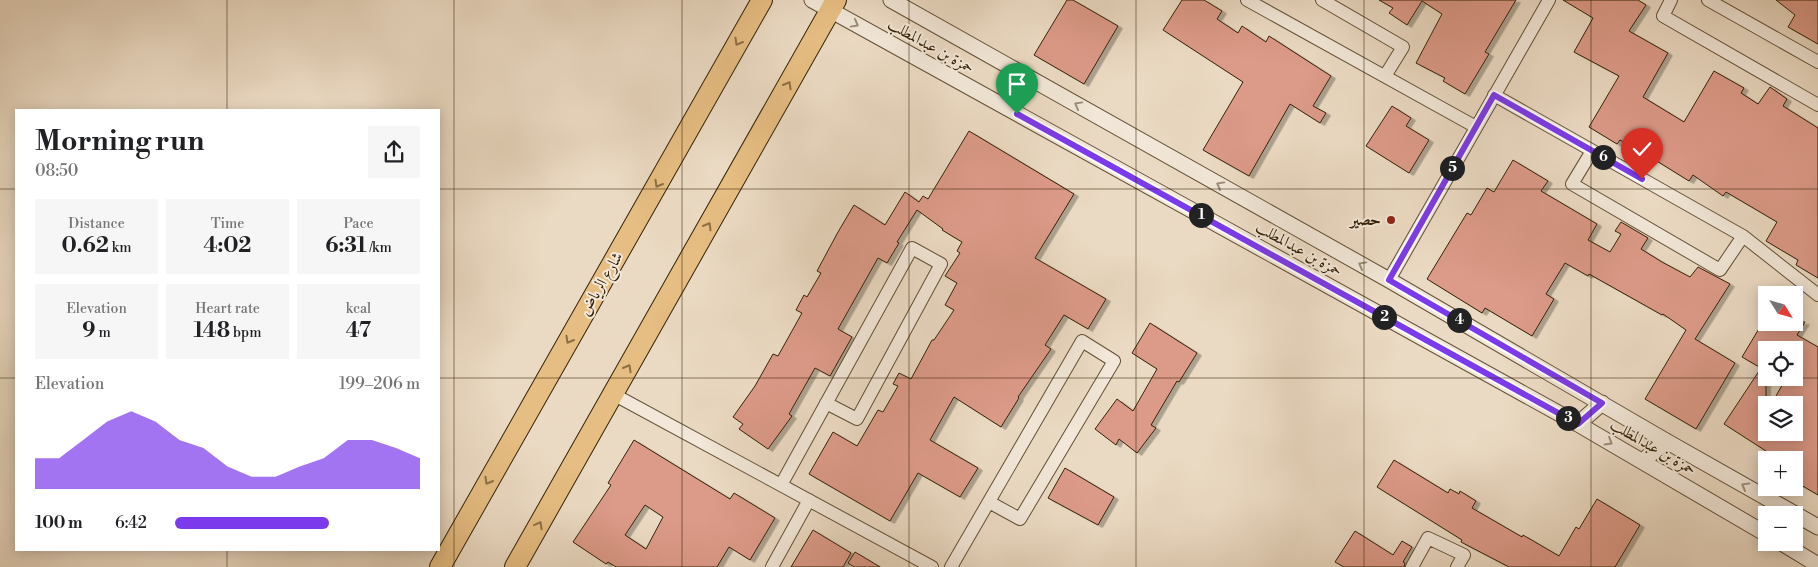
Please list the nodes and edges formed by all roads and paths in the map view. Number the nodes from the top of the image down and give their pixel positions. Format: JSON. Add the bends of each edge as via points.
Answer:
{"nodes":[{"id":1,"x":762,"y":0,"type":"edge"},
{"id":2,"x":812,"y":0,"type":"edge"},
{"id":3,"x":891,"y":0,"type":"edge"},
{"id":4,"x":1247,"y":0,"type":"edge"},
{"id":5,"x":1322,"y":0,"type":"edge"},
{"id":6,"x":1549,"y":0,"type":"edge"},
{"id":7,"x":1671,"y":0,"type":"edge"},
{"id":8,"x":1708,"y":0,"type":"edge"},
{"id":9,"x":833,"y":5,"type":"edge"},
{"id":10,"x":1818,"y":62,"type":"edge"},
{"id":11,"x":1385,"y":76,"type":"junction"},
{"id":12,"x":1494,"y":95,"type":"junction"},
{"id":13,"x":1818,"y":105,"type":"edge"},
{"id":14,"x":1476,"y":127,"type":"junction"},
{"id":15,"x":1592,"y":151,"type":"junction"},
{"id":16,"x":1743,"y":236,"type":"junction"},
{"id":17,"x":1389,"y":280,"type":"junction"},
{"id":18,"x":1818,"y":295,"type":"edge"},
{"id":19,"x":613,"y":394,"type":"junction"},
{"id":20,"x":826,"y":403,"type":"junction"},
{"id":21,"x":1602,"y":403,"type":"junction"},
{"id":22,"x":1578,"y":424,"type":"junction"},
{"id":23,"x":1666,"y":441,"type":"junction"},
{"id":24,"x":1643,"y":461,"type":"junction"},
{"id":25,"x":781,"y":485,"type":"junction"},
{"id":26,"x":809,"y":500,"type":"junction"},
{"id":27,"x":989,"y":502,"type":"junction"},
{"id":28,"x":1818,"y":527,"type":"edge"},
{"id":29,"x":1758,"y":529,"type":"edge"},
{"id":30,"x":1795,"y":551,"type":"edge"},
{"id":31,"x":1818,"y":565,"type":"edge"},
{"id":32,"x":440,"y":567,"type":"edge"},
{"id":33,"x":515,"y":567,"type":"edge"},
{"id":34,"x":772,"y":567,"type":"edge"},
{"id":35,"x":932,"y":567,"type":"edge"},
{"id":36,"x":951,"y":567,"type":"edge"},
{"id":37,"x":1412,"y":567,"type":"edge"},
{"id":38,"x":1457,"y":567,"type":"edge"}],
"edges":[{"from":1,"to":32,"type":"main road","name":"شارع الرياض","one_way":true},
{"from":2,"to":9,"type":"street","name":"حمزة بن عبدالمطلب"},
{"from":17,"to":3,"type":"street","name":"حمزة بن عبدالمطلب","one_way":true},
{"from":4,"to":11,"type":"street"},
{"from":5,"to":11,"type":"street","via":[[1403,47]]},
{"from":6,"to":12,"type":"street"},
{"from":7,"to":13,"type":"street","via":[[1662,16]]},
{"from":8,"to":10,"type":"street"},
{"from":19,"to":9,"type":"main road","one_way":true},
{"from":9,"to":22,"type":"street","name":"حمزة بن عبدالمطلب","one_way":true},
{"from":11,"to":14,"type":"street"},
{"from":12,"to":14,"type":"street"},
{"from":12,"to":15,"type":"street"},
{"from":14,"to":17,"type":"street"},
{"from":15,"to":16,"type":"street"},
{"from":15,"to":16,"type":"street","via":[[1572,184],[1720,270]]},
{"from":16,"to":18,"type":"street"},
{"from":17,"to":21,"type":"street","name":"حمزة بن عبدالمطلب"},
{"from":19,"to":25,"type":"street"},
{"from":33,"to":19,"type":"main road","one_way":true},
{"from":20,"to":20,"type":"street","via":[[912,248],[941,264],[857,419]]},
{"from":20,"to":25,"type":"street"},
{"from":21,"to":22,"type":"street"},
{"from":21,"to":23,"type":"street","name":"حمزة بن عبدالمطلب"},
{"from":22,"to":24,"type":"street","name":"حمزة بن عبدالمطلب","one_way":true},
{"from":23,"to":24,"type":"street"},
{"from":28,"to":23,"type":"street","name":"حمزة بن عبدالمطلب","one_way":true},
{"from":24,"to":29,"type":"street","name":"حمزة بن عبدالمطلب"},
{"from":25,"to":26,"type":"street"},
{"from":26,"to":34,"type":"street"},
{"from":26,"to":35,"type":"street"},
{"from":27,"to":27,"type":"street","via":[[1082,341],[1114,361],[1020,519]]},
{"from":27,"to":36,"type":"street"},
{"from":30,"to":31,"type":"street"},
{"from":37,"to":38,"type":"street","via":[[1428,538],[1464,556]]}]}
